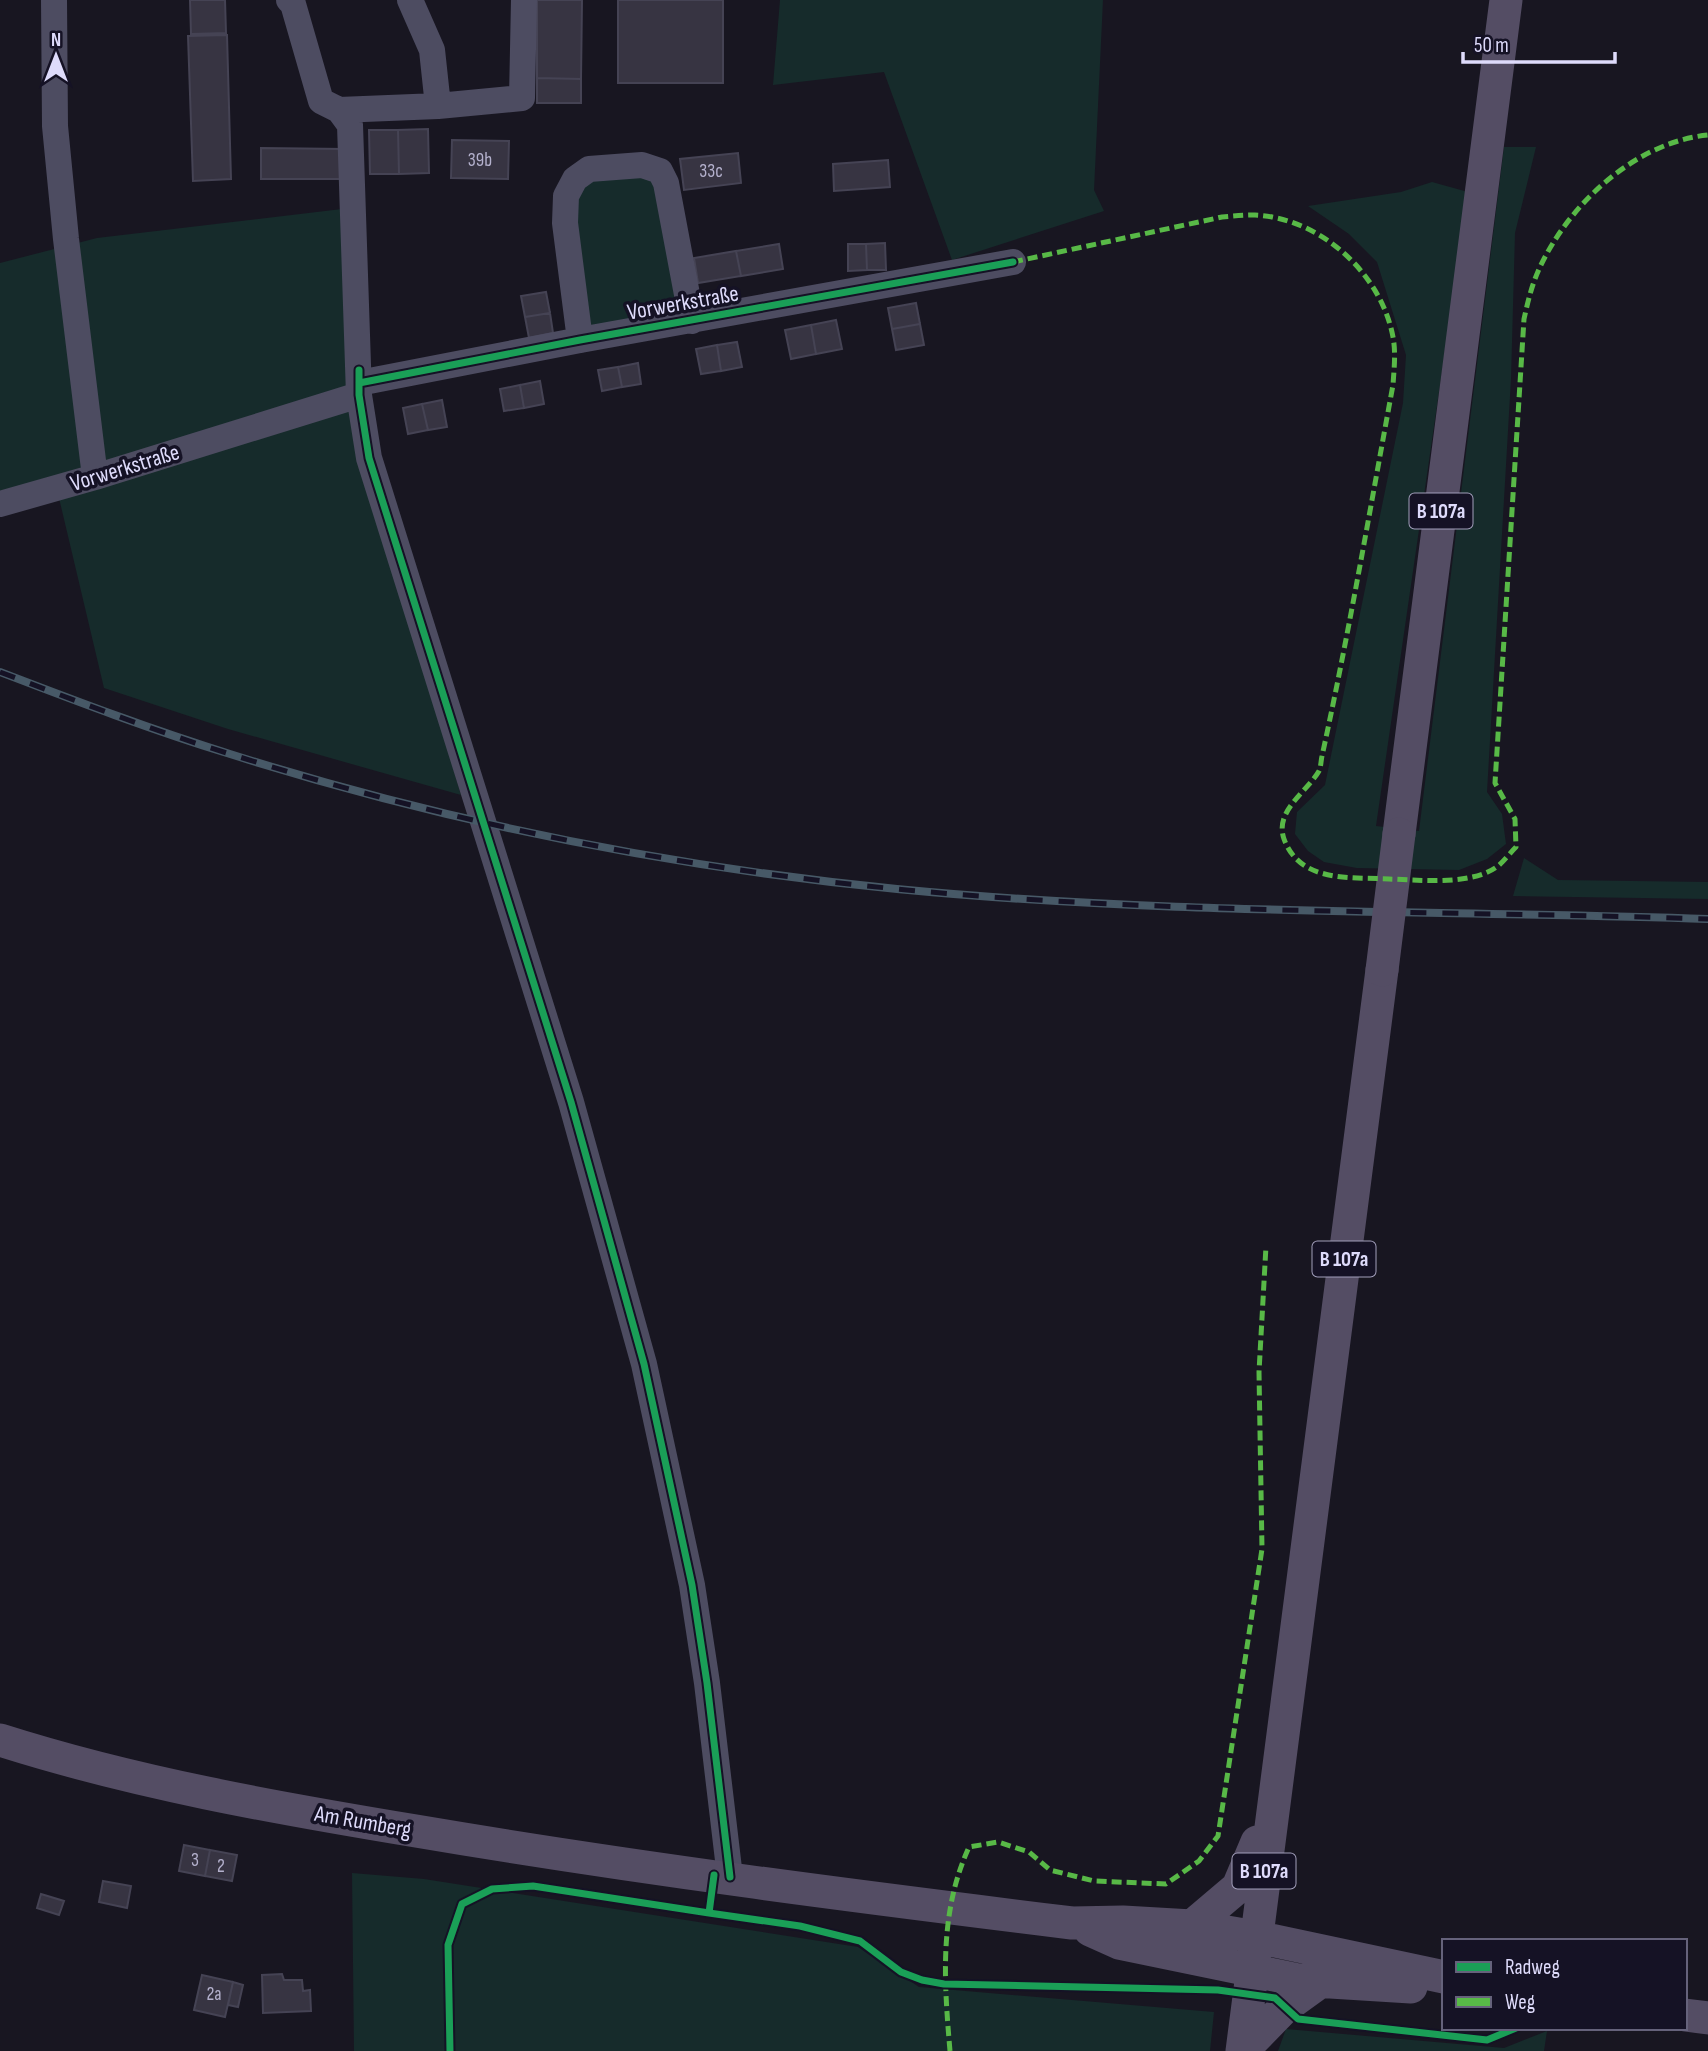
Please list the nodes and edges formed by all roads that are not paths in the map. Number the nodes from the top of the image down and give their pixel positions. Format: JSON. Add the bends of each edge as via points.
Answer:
{"nodes":[{"id":1,"x":54,"y":0,"type":"edge"},
{"id":2,"x":410,"y":0,"type":"edge"},
{"id":3,"x":524,"y":0,"type":"edge"},
{"id":4,"x":1506,"y":0,"type":"edge"},
{"id":5,"x":297,"y":1,"type":"edge"},
{"id":6,"x":438,"y":107,"type":"junction"},
{"id":7,"x":339,"y":110,"type":"junction"},
{"id":8,"x":1013,"y":262,"type":"dead end"},
{"id":9,"x":692,"y":321,"type":"junction"},
{"id":10,"x":580,"y":340,"type":"junction"},
{"id":11,"x":359,"y":383,"type":"junction"},
{"id":12,"x":95,"y":477,"type":"junction"},
{"id":13,"x":0,"y":505,"type":"edge"},
{"id":14,"x":0,"y":1740,"type":"edge"},
{"id":15,"x":1273,"y":1804,"type":"junction"},
{"id":16,"x":730,"y":1877,"type":"junction"},
{"id":17,"x":1072,"y":1923,"type":"junction"},
{"id":18,"x":1192,"y":1926,"type":"junction"},
{"id":19,"x":1256,"y":1937,"type":"junction"},
{"id":20,"x":1253,"y":1970,"type":"junction"},
{"id":21,"x":1442,"y":1977,"type":"edge"},
{"id":22,"x":1321,"y":1981,"type":"junction"},
{"id":23,"x":1442,"y":1987,"type":"edge"},
{"id":24,"x":1687,"y":2015,"type":"edge"},
{"id":25,"x":1708,"y":2018,"type":"edge"},
{"id":26,"x":1242,"y":2051,"type":"edge"}],
"edges":[{"from":1,"to":12,"type":"street","via":[[55,126]]},
{"from":2,"to":6,"type":"street","via":[[432,50]]},
{"from":3,"to":6,"type":"street","via":[[522,98]]},
{"from":4,"to":15,"type":"main road","number":"B 107a","bridge":true},
{"from":5,"to":7,"type":"street","via":[[321,101]]},
{"from":6,"to":7,"type":"street"},
{"from":7,"to":11,"type":"street","via":[[350,125]]},
{"from":8,"to":9,"type":"street","name":"Vorwerkstraße"},
{"from":9,"to":10,"type":"street","name":"Vorwerkstraße"},
{"from":9,"to":10,"type":"street","via":[[660,171],[642,164],[589,169],[575,179],[566,195],[565,222]]},
{"from":10,"to":11,"type":"street","name":"Vorwerkstraße"},
{"from":11,"to":12,"type":"street","name":"Vorwerkstraße"},
{"from":11,"to":16,"type":"street","via":[[369,458],[571,1102],[644,1364],[692,1585]]},
{"from":12,"to":13,"type":"street","name":"Vorwerkstraße"},
{"from":14,"to":16,"type":"main road","name":"Am Rumberg","via":[[165,1783],[346,1819],[525,1850]]},
{"from":15,"to":18,"type":"main road","via":[[1238,1887]]},
{"from":15,"to":19,"type":"main road","number":"B 107a"},
{"from":16,"to":17,"type":"main road","name":"Am Rumberg"},
{"from":17,"to":18,"type":"main road"},
{"from":17,"to":20,"type":"main road","via":[[1119,1943]]},
{"from":18,"to":19,"type":"main road"},
{"from":19,"to":20,"type":"main road","number":"B 107a"},
{"from":19,"to":21,"type":"main road"},
{"from":20,"to":22,"type":"main road"},
{"from":20,"to":26,"type":"main road","number":"B 107a"},
{"from":22,"to":23,"type":"main road"},
{"from":22,"to":26,"type":"main road","via":[[1285,2007]]},
{"from":24,"to":25,"type":"main road"}]}
